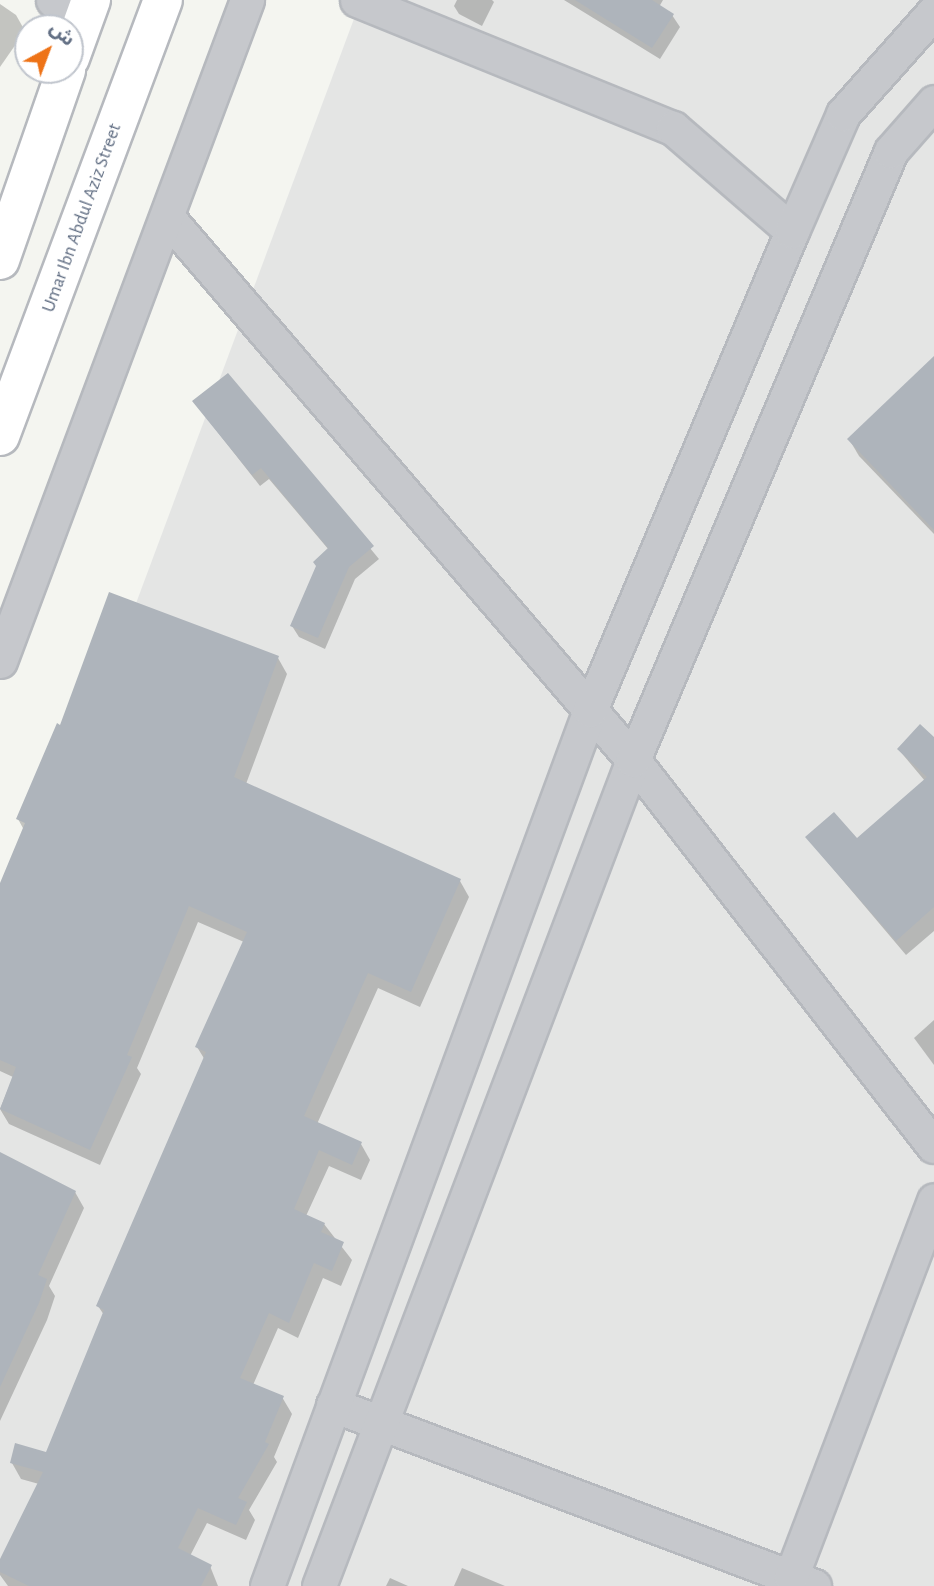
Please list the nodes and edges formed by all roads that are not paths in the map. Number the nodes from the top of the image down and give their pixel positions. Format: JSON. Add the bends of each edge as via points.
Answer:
{"nodes":[{"id":1,"x":163,"y":0,"type":"edge"},
{"id":2,"x":247,"y":0,"type":"edge"},
{"id":3,"x":358,"y":0,"type":"edge"},
{"id":4,"x":934,"y":12,"type":"edge"},
{"id":5,"x":61,"y":84,"type":"edge"},
{"id":6,"x":934,"y":102,"type":"edge"},
{"id":7,"x":167,"y":217,"type":"junction"},
{"id":8,"x":792,"y":231,"type":"junction"},
{"id":9,"x":0,"y":260,"type":"edge"},
{"id":10,"x":0,"y":436,"type":"edge"},
{"id":11,"x":0,"y":662,"type":"edge"},
{"id":12,"x":590,"y":710,"type":"junction"},
{"id":13,"x":633,"y":760,"type":"junction"},
{"id":14,"x":934,"y":1146,"type":"edge"},
{"id":15,"x":934,"y":1200,"type":"edge"},
{"id":16,"x":333,"y":1405,"type":"junction"},
{"id":17,"x":380,"y":1426,"type":"junction"},
{"id":18,"x":802,"y":1582,"type":"edge"},
{"id":19,"x":267,"y":1586,"type":"edge"},
{"id":20,"x":319,"y":1586,"type":"edge"}],
"edges":[{"from":1,"to":10,"type":"main road","name":"Umar Ibn Abdul Aziz Street"},
{"from":2,"to":7,"type":"street"},
{"from":3,"to":8,"type":"street","via":[[673,128]]},
{"from":4,"to":8,"type":"street","via":[[842,114]]},
{"from":5,"to":9,"type":"main road"},
{"from":6,"to":13,"type":"street","via":[[891,151]]},
{"from":7,"to":11,"type":"street"},
{"from":7,"to":12,"type":"street"},
{"from":8,"to":12,"type":"street"},
{"from":12,"to":13,"type":"street"},
{"from":12,"to":16,"type":"street"},
{"from":13,"to":14,"type":"street"},
{"from":13,"to":17,"type":"street"},
{"from":15,"to":18,"type":"street"},
{"from":16,"to":17,"type":"street"},
{"from":16,"to":19,"type":"street"},
{"from":17,"to":18,"type":"street"},
{"from":17,"to":20,"type":"street"}]}
